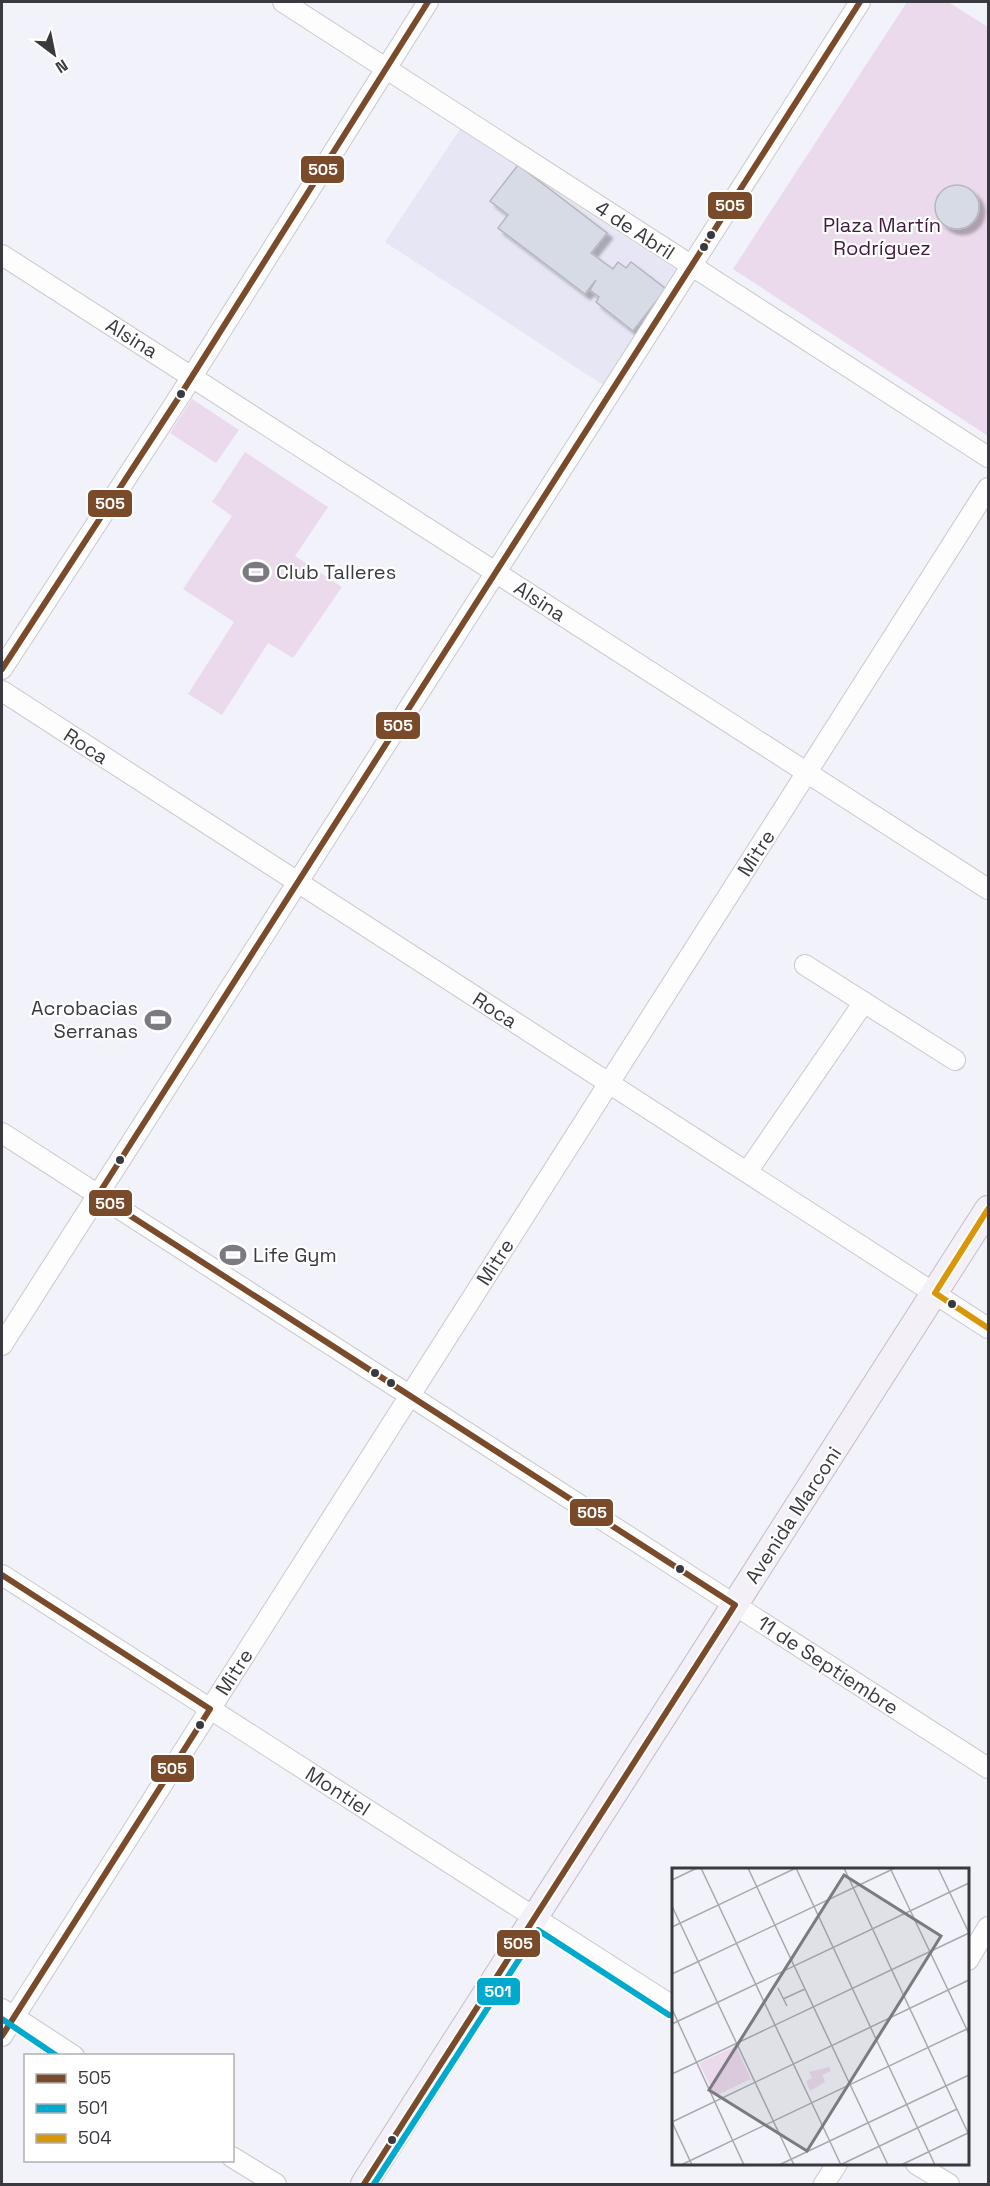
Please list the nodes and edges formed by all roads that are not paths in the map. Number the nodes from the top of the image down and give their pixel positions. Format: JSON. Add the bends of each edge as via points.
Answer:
{"nodes":[{"id":1,"x":283,"y":2,"type":"edge"},
{"id":2,"x":428,"y":2,"type":"edge"},
{"id":3,"x":860,"y":2,"type":"edge"},
{"id":4,"x":387,"y":67,"type":"junction"},
{"id":5,"x":2,"y":255,"type":"edge"},
{"id":6,"x":691,"y":266,"type":"junction"},
{"id":7,"x":192,"y":375,"type":"junction"},
{"id":8,"x":988,"y":457,"type":"edge"},
{"id":9,"x":988,"y":488,"type":"edge"},
{"id":10,"x":495,"y":572,"type":"junction"},
{"id":11,"x":2,"y":669,"type":"edge"},
{"id":12,"x":2,"y":691,"type":"edge"},
{"id":13,"x":808,"y":772,"type":"junction"},
{"id":14,"x":297,"y":883,"type":"junction"},
{"id":15,"x":988,"y":889,"type":"edge"},
{"id":16,"x":805,"y":965,"type":"dead end"},
{"id":17,"x":864,"y":1002,"type":"junction"},
{"id":18,"x":955,"y":1060,"type":"dead end"},
{"id":19,"x":609,"y":1084,"type":"junction"},
{"id":20,"x":2,"y":1133,"type":"edge"},
{"id":21,"x":747,"y":1173,"type":"junction"},
{"id":22,"x":98,"y":1195,"type":"junction"},
{"id":23,"x":988,"y":1209,"type":"edge"},
{"id":24,"x":935,"y":1293,"type":"junction"},
{"id":25,"x":988,"y":1328,"type":"edge"},
{"id":26,"x":2,"y":1346,"type":"edge"},
{"id":27,"x":410,"y":1396,"type":"junction"},
{"id":28,"x":2,"y":1575,"type":"edge"},
{"id":29,"x":735,"y":1605,"type":"junction"},
{"id":30,"x":210,"y":1709,"type":"junction"},
{"id":31,"x":988,"y":1768,"type":"edge"},
{"id":32,"x":535,"y":1918,"type":"junction"},
{"id":33,"x":988,"y":1927,"type":"edge"},
{"id":34,"x":969,"y":1958,"type":"edge"},
{"id":35,"x":672,"y":2006,"type":"edge"},
{"id":36,"x":8,"y":2013,"type":"edge"},
{"id":37,"x":2,"y":2036,"type":"edge"},
{"id":38,"x":72,"y":2054,"type":"edge"},
{"id":39,"x":234,"y":2158,"type":"edge"},
{"id":40,"x":836,"y":2165,"type":"edge"},
{"id":41,"x":919,"y":2165,"type":"edge"},
{"id":42,"x":276,"y":2184,"type":"edge"},
{"id":43,"x":364,"y":2184,"type":"edge"},
{"id":44,"x":824,"y":2184,"type":"edge"},
{"id":45,"x":949,"y":2184,"type":"edge"}],
"edges":[{"from":1,"to":4,"type":"street","name":"4 de Abril"},
{"from":2,"to":4,"type":"street"},
{"from":3,"to":6,"type":"street"},
{"from":4,"to":6,"type":"street","name":"4 de Abril"},
{"from":4,"to":7,"type":"street"},
{"from":5,"to":7,"type":"street","name":"Alsina"},
{"from":6,"to":8,"type":"street","name":"4 de Abril"},
{"from":6,"to":10,"type":"street"},
{"from":7,"to":10,"type":"street","name":"Alsina"},
{"from":7,"to":11,"type":"street"},
{"from":9,"to":13,"type":"street","name":"Mitre"},
{"from":10,"to":13,"type":"street","name":"Alsina"},
{"from":10,"to":14,"type":"street"},
{"from":12,"to":14,"type":"street","name":"Roca"},
{"from":13,"to":15,"type":"street","name":"Alsina"},
{"from":13,"to":19,"type":"street","name":"Mitre"},
{"from":14,"to":19,"type":"street","name":"Roca"},
{"from":14,"to":22,"type":"street"},
{"from":16,"to":17,"type":"street"},
{"from":17,"to":18,"type":"street"},
{"from":17,"to":21,"type":"street"},
{"from":19,"to":21,"type":"street","name":"Roca"},
{"from":19,"to":27,"type":"street","name":"Mitre"},
{"from":20,"to":22,"type":"street","name":"11 de Septiembre"},
{"from":21,"to":24,"type":"street","name":"Roca"},
{"from":22,"to":26,"type":"street"},
{"from":22,"to":27,"type":"street","name":"11 de Septiembre"},
{"from":23,"to":24,"type":"main road","name":"Avenida Marconi"},
{"from":24,"to":25,"type":"street","name":"Roca"},
{"from":24,"to":29,"type":"main road","name":"Avenida Marconi"},
{"from":27,"to":29,"type":"street","name":"11 de Septiembre"},
{"from":27,"to":30,"type":"street","name":"Mitre"},
{"from":28,"to":30,"type":"street","name":"Montiel"},
{"from":29,"to":31,"type":"street","name":"11 de Septiembre"},
{"from":29,"to":32,"type":"main road","name":"Avenida Marconi"},
{"from":30,"to":32,"type":"street","name":"Montiel"},
{"from":30,"to":36,"type":"street","name":"Mitre"},
{"from":32,"to":35,"type":"street","name":"Montiel"},
{"from":32,"to":43,"type":"main road","name":"Avenida Marconi"},
{"from":33,"to":34,"type":"street"},
{"from":36,"to":37,"type":"street","name":"Mitre"},
{"from":36,"to":38,"type":"street"},
{"from":39,"to":42,"type":"street"},
{"from":40,"to":44,"type":"street"},
{"from":41,"to":45,"type":"street"}]}
